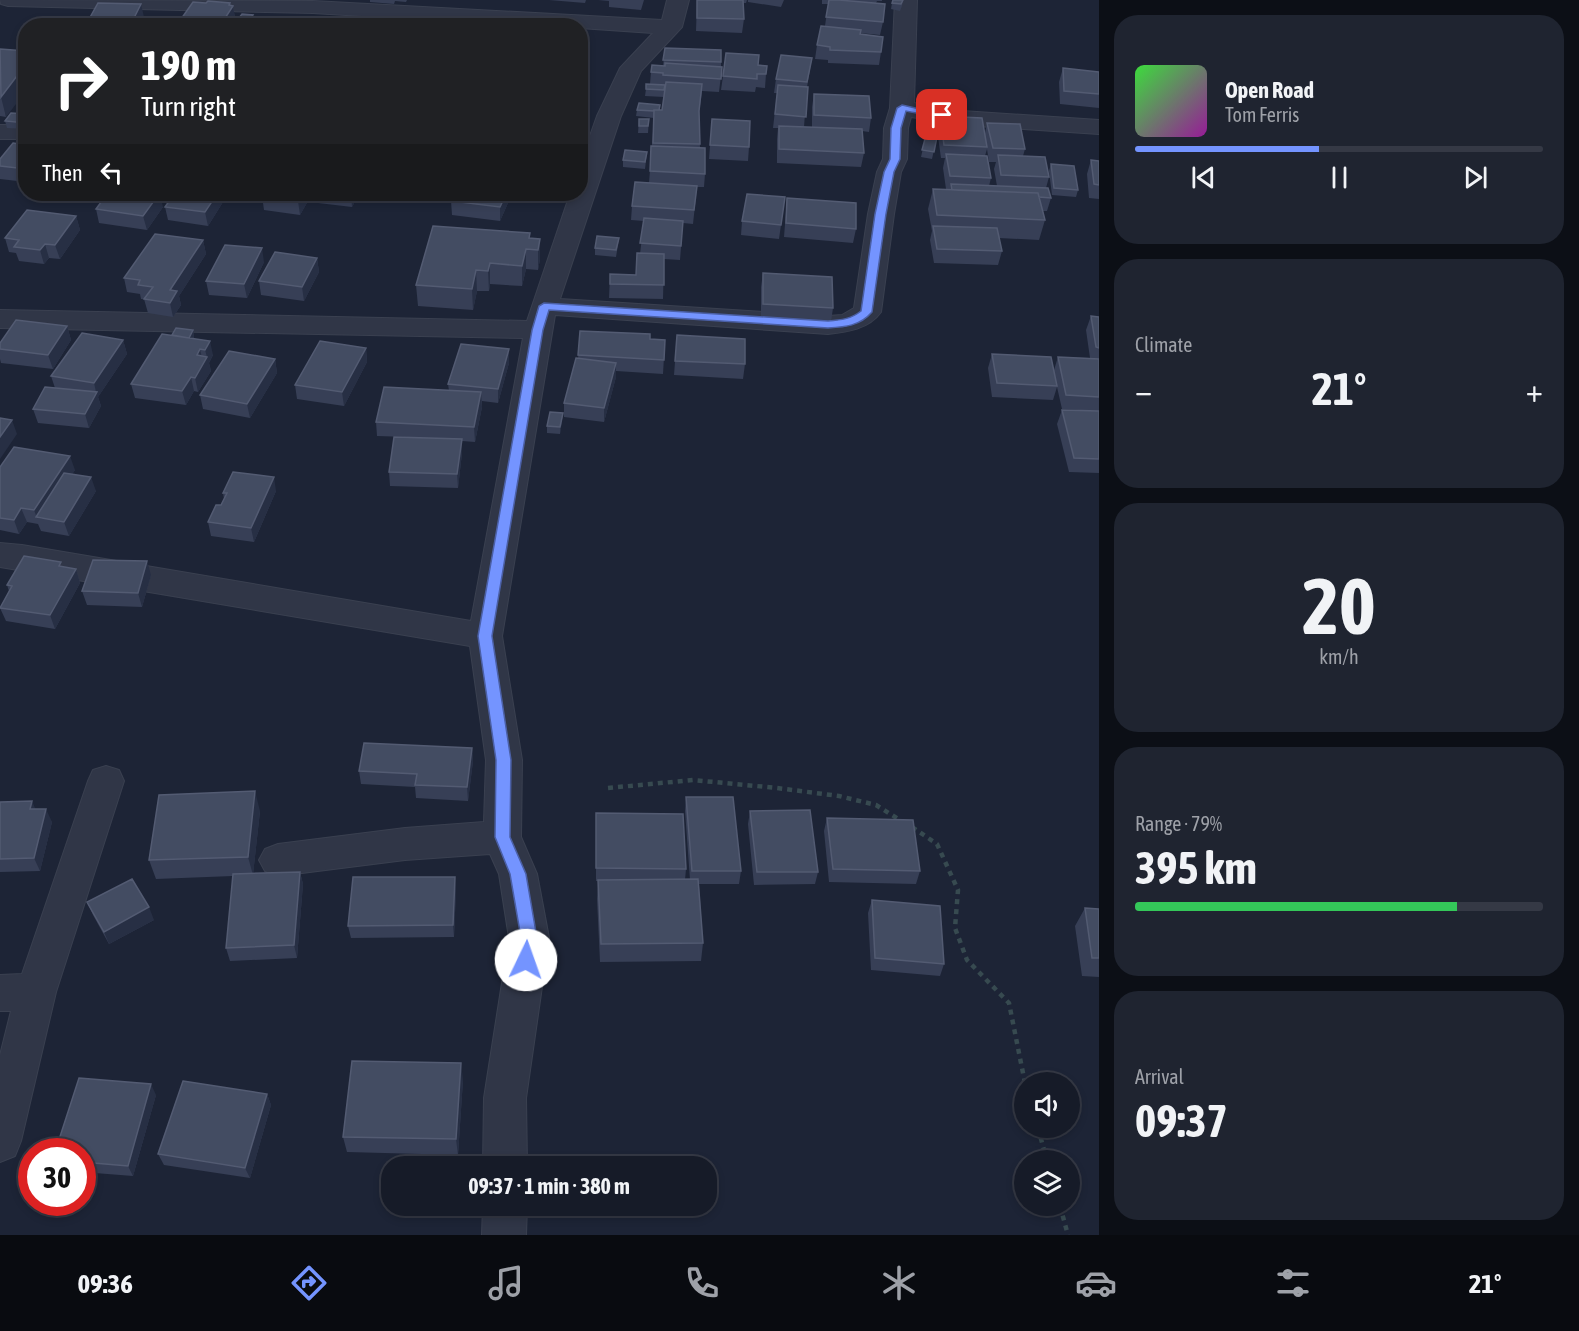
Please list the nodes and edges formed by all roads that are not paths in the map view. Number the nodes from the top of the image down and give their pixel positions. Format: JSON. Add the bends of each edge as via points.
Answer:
{"nodes":[{"id":1,"x":8,"y":0,"type":"edge"},
{"id":2,"x":678,"y":0,"type":"edge"},
{"id":3,"x":906,"y":0,"type":"edge"},
{"id":4,"x":178,"y":2,"type":"edge"},
{"id":5,"x":313,"y":7,"type":"junction"},
{"id":6,"x":167,"y":18,"type":"edge"},
{"id":7,"x":307,"y":18,"type":"edge"},
{"id":8,"x":510,"y":18,"type":"edge"},
{"id":9,"x":569,"y":18,"type":"edge"},
{"id":10,"x":588,"y":20,"type":"edge"},
{"id":11,"x":588,"y":22,"type":"edge"},
{"id":12,"x":671,"y":27,"type":"junction"},
{"id":13,"x":900,"y":114,"type":"junction"},
{"id":14,"x":1099,"y":127,"type":"edge"},
{"id":15,"x":0,"y":132,"type":"edge"},
{"id":16,"x":18,"y":132,"type":"edge"},
{"id":17,"x":588,"y":160,"type":"edge"},
{"id":18,"x":575,"y":201,"type":"edge"},
{"id":19,"x":541,"y":318,"type":"junction"},
{"id":20,"x":0,"y":319,"type":"edge"},
{"id":21,"x":0,"y":555,"type":"edge"},
{"id":22,"x":485,"y":636,"type":"junction"},
{"id":23,"x":106,"y":781,"type":"dead end"},
{"id":24,"x":502,"y":837,"type":"junction"},
{"id":25,"x":278,"y":860,"type":"dead end"},
{"id":26,"x":18,"y":992,"type":"edge"},
{"id":27,"x":0,"y":1141,"type":"edge"},
{"id":28,"x":505,"y":1156,"type":"edge"},
{"id":29,"x":505,"y":1216,"type":"edge"},
{"id":30,"x":504,"y":1235,"type":"edge"}],
"edges":[{"from":1,"to":4,"type":"street"},
{"from":2,"to":12,"type":"street"},
{"from":3,"to":13,"type":"street"},
{"from":4,"to":5,"type":"street"},
{"from":4,"to":6,"type":"street"},
{"from":4,"to":9,"type":"street"},
{"from":5,"to":7,"type":"street"},
{"from":5,"to":8,"type":"street"},
{"from":10,"to":12,"type":"street"},
{"from":11,"to":12,"type":"street"},
{"from":12,"to":17,"type":"street","via":[[631,68]]},
{"from":13,"to":14,"type":"street","via":[[945,121],[962,118]]},
{"from":13,"to":19,"type":"street","via":[[867,312],[859,318],[828,325]]},
{"from":15,"to":16,"type":"street"},
{"from":18,"to":19,"type":"street"},
{"from":19,"to":20,"type":"street"},
{"from":19,"to":22,"type":"street"},
{"from":21,"to":22,"type":"street"},
{"from":22,"to":24,"type":"street","via":[[504,760]]},
{"from":23,"to":26,"type":"street"},
{"from":24,"to":25,"type":"street"},
{"from":24,"to":28,"type":"street","via":[[518,874],[529,938],[505,1098]]},
{"from":26,"to":27,"type":"street"},
{"from":29,"to":30,"type":"street"}]}
